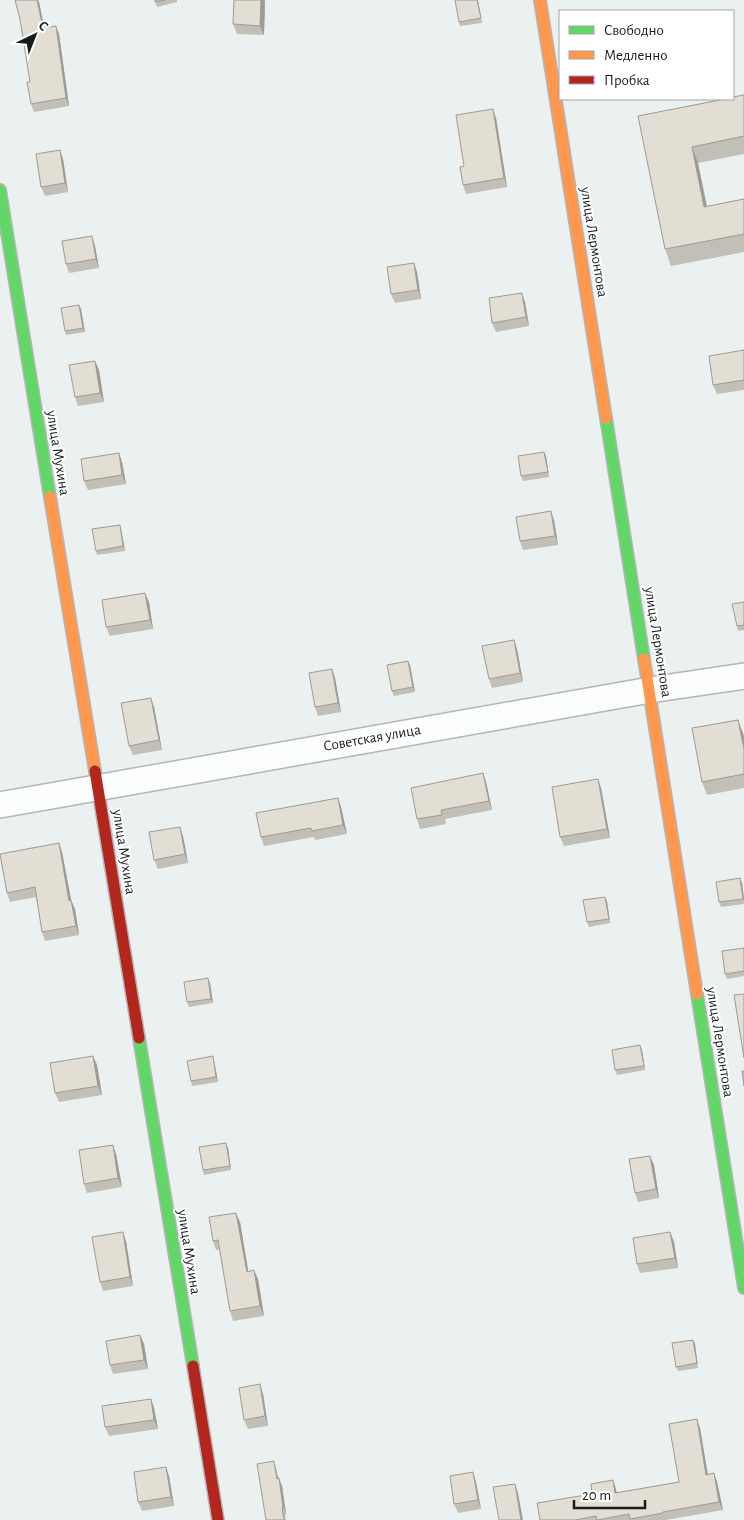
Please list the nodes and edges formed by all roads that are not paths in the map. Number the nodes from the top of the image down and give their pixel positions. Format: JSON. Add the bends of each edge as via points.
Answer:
{"nodes":[{"id":1,"x":540,"y":0,"type":"edge"},
{"id":2,"x":0,"y":190,"type":"edge"},
{"id":3,"x":744,"y":676,"type":"edge"},
{"id":4,"x":650,"y":690,"type":"junction"},
{"id":5,"x":98,"y":786,"type":"junction"},
{"id":6,"x":0,"y":805,"type":"edge"},
{"id":7,"x":744,"y":1288,"type":"edge"},
{"id":8,"x":218,"y":1520,"type":"edge"}],
"edges":[{"from":1,"to":4,"type":"street","name":"улица Лермонтова"},
{"from":2,"to":5,"type":"street","name":"улица Мухина"},
{"from":3,"to":4,"type":"street","name":"Советская улица"},
{"from":4,"to":5,"type":"street","name":"Советская улица"},
{"from":4,"to":7,"type":"street","name":"улица Лермонтова"},
{"from":5,"to":6,"type":"street","name":"Советская улица"},
{"from":5,"to":8,"type":"street","name":"улица Мухина"}]}
